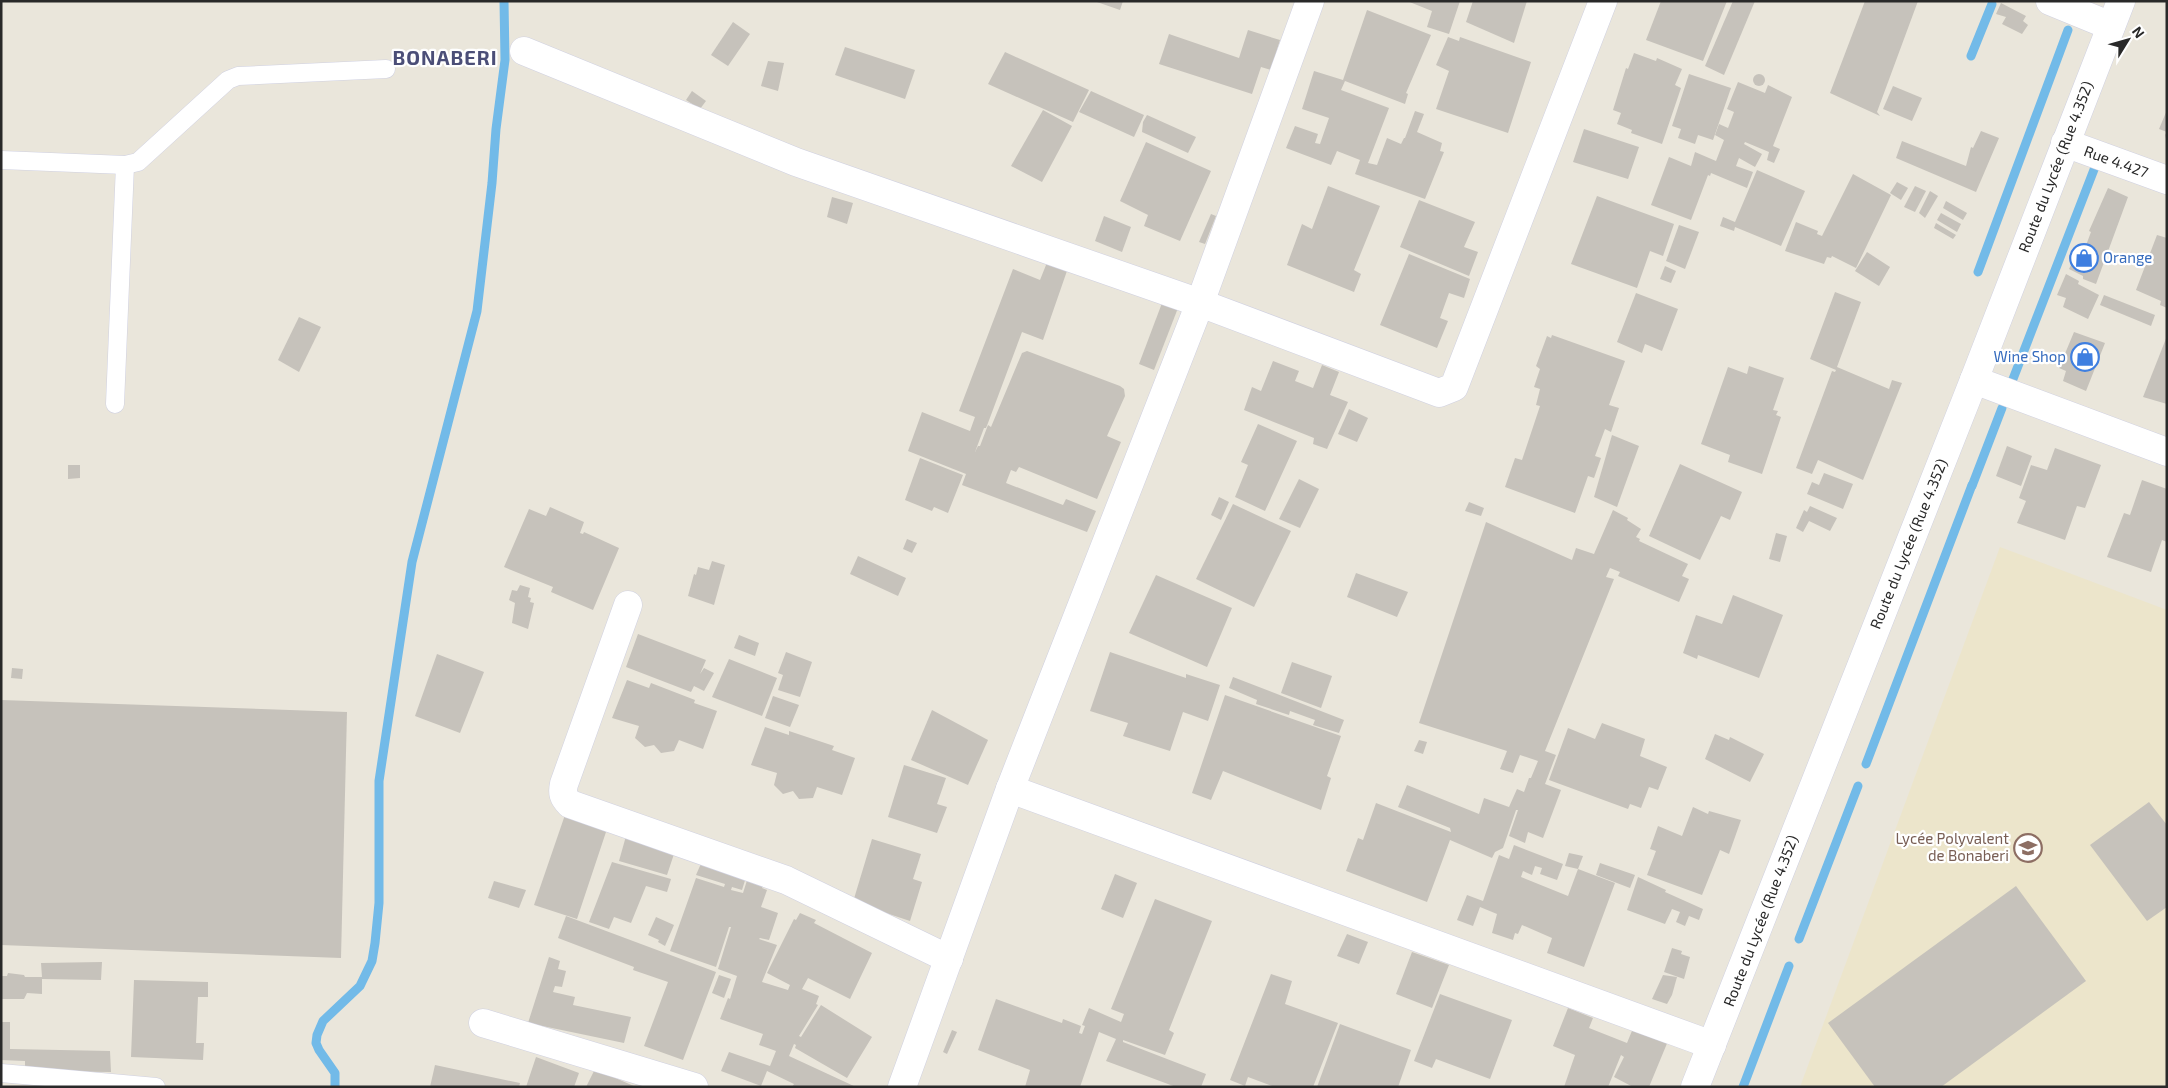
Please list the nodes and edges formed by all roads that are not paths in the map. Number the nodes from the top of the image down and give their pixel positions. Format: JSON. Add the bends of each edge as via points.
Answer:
{"nodes":[{"id":1,"x":1310,"y":1,"type":"edge"},
{"id":2,"x":1603,"y":1,"type":"edge"},
{"id":3,"x":2050,"y":1,"type":"edge"},
{"id":4,"x":2121,"y":1,"type":"edge"},
{"id":5,"x":2111,"y":26,"type":"junction"},
{"id":6,"x":524,"y":51,"type":"dead end"},
{"id":7,"x":386,"y":69,"type":"dead end"},
{"id":8,"x":2065,"y":143,"type":"junction"},
{"id":9,"x":1,"y":160,"type":"edge"},
{"id":10,"x":125,"y":165,"type":"junction"},
{"id":11,"x":2167,"y":180,"type":"edge"},
{"id":12,"x":1200,"y":303,"type":"junction"},
{"id":13,"x":1974,"y":380,"type":"junction"},
{"id":14,"x":114,"y":404,"type":"dead end"},
{"id":15,"x":2167,"y":452,"type":"edge"},
{"id":16,"x":628,"y":605,"type":"dead end"},
{"id":17,"x":1010,"y":789,"type":"junction"},
{"id":18,"x":949,"y":959,"type":"junction"},
{"id":19,"x":483,"y":1022,"type":"dead end"},
{"id":20,"x":1712,"y":1045,"type":"junction"},
{"id":21,"x":1,"y":1073,"type":"edge"},
{"id":22,"x":156,"y":1087,"type":"edge"},
{"id":23,"x":694,"y":1087,"type":"edge"},
{"id":24,"x":902,"y":1087,"type":"edge"},
{"id":25,"x":1696,"y":1087,"type":"edge"}],
"edges":[{"from":1,"to":12,"type":"street"},
{"from":2,"to":12,"type":"street","via":[[1454,387],[1450,390],[1439,392]]},
{"from":3,"to":5,"type":"street"},
{"from":4,"to":5,"type":"street","name":"Route du Lycée (Rue 4.352)"},
{"from":5,"to":8,"type":"street","name":"Route du Lycée (Rue 4.352)"},
{"from":6,"to":12,"type":"street","via":[[796,162]]},
{"from":7,"to":10,"type":"lane","via":[[238,76],[228,80],[138,162]]},
{"from":8,"to":11,"type":"street","name":"Rue 4.427"},
{"from":8,"to":13,"type":"street","name":"Route du Lycée (Rue 4.352)"},
{"from":9,"to":10,"type":"lane"},
{"from":10,"to":14,"type":"lane"},
{"from":12,"to":17,"type":"street"},
{"from":13,"to":15,"type":"street"},
{"from":13,"to":20,"type":"street","name":"Route du Lycée (Rue 4.352)"},
{"from":16,"to":18,"type":"street","via":[[564,784],[564,798],[570,804],[800,886]]},
{"from":17,"to":18,"type":"street"},
{"from":17,"to":20,"type":"street"},
{"from":18,"to":24,"type":"street"},
{"from":19,"to":23,"type":"street"},
{"from":20,"to":25,"type":"street","name":"Route du Lycée (Rue 4.352)"},
{"from":21,"to":22,"type":"lane"}]}
